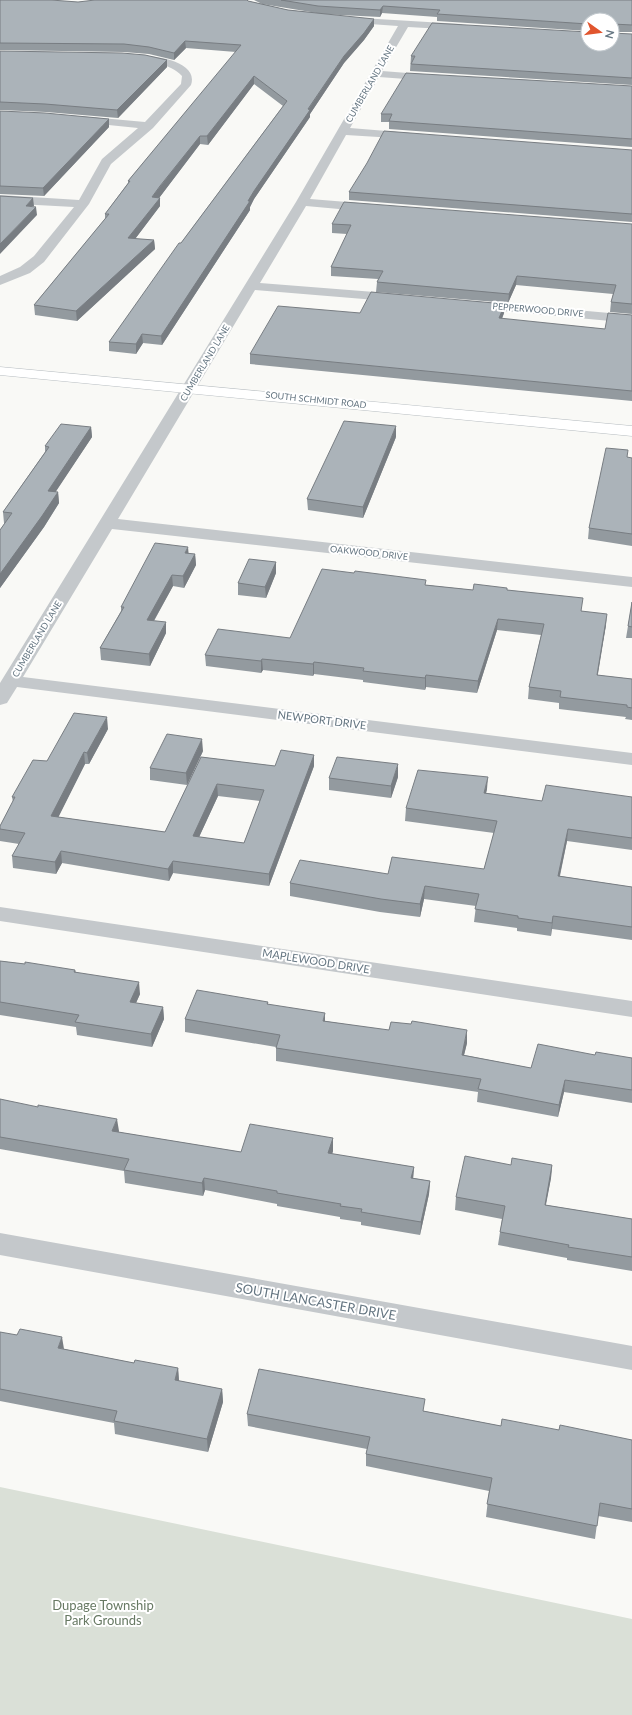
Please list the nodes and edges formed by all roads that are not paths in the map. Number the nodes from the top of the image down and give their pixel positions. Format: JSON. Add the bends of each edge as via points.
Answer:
{"nodes":[{"id":1,"x":334,"y":19,"type":"edge"},
{"id":2,"x":405,"y":23,"type":"junction"},
{"id":3,"x":469,"y":27,"type":"edge"},
{"id":4,"x":128,"y":57,"type":"edge"},
{"id":5,"x":376,"y":74,"type":"junction"},
{"id":6,"x":446,"y":79,"type":"edge"},
{"id":7,"x":68,"y":118,"type":"edge"},
{"id":8,"x":149,"y":126,"type":"junction"},
{"id":9,"x":344,"y":131,"type":"junction"},
{"id":10,"x":421,"y":137,"type":"edge"},
{"id":11,"x":0,"y":199,"type":"edge"},
{"id":12,"x":302,"y":202,"type":"junction"},
{"id":13,"x":83,"y":204,"type":"junction"},
{"id":14,"x":381,"y":209,"type":"edge"},
{"id":15,"x":0,"y":281,"type":"edge"},
{"id":16,"x":252,"y":286,"type":"junction"},
{"id":17,"x":410,"y":299,"type":"edge"},
{"id":18,"x":458,"y":303,"type":"edge"},
{"id":19,"x":632,"y":319,"type":"edge"},
{"id":20,"x":0,"y":371,"type":"edge"},
{"id":21,"x":190,"y":388,"type":"junction"},
{"id":22,"x":632,"y":431,"type":"edge"},
{"id":23,"x":106,"y":524,"type":"junction"},
{"id":24,"x":632,"y":582,"type":"edge"},
{"id":25,"x":12,"y":681,"type":"junction"},
{"id":26,"x":0,"y":699,"type":"edge"},
{"id":27,"x":632,"y":759,"type":"edge"},
{"id":28,"x":0,"y":914,"type":"edge"},
{"id":29,"x":632,"y":1009,"type":"edge"},
{"id":30,"x":0,"y":1244,"type":"edge"},
{"id":31,"x":632,"y":1358,"type":"edge"}],
"edges":[{"from":1,"to":2,"type":"street"},
{"from":2,"to":3,"type":"street"},
{"from":2,"to":5,"type":"street","name":"CUMBERLAND LANE"},
{"from":4,"to":8,"type":"street","via":[[154,59],[177,66],[188,75],[186,85]]},
{"from":5,"to":6,"type":"street"},
{"from":5,"to":9,"type":"street","name":"CUMBERLAND LANE"},
{"from":7,"to":8,"type":"street"},
{"from":8,"to":13,"type":"street","via":[[106,162]]},
{"from":9,"to":10,"type":"street"},
{"from":9,"to":12,"type":"street","name":"CUMBERLAND LANE"},
{"from":11,"to":13,"type":"street"},
{"from":12,"to":14,"type":"street"},
{"from":12,"to":16,"type":"street","name":"CUMBERLAND LANE"},
{"from":13,"to":15,"type":"street","via":[[39,259],[25,270]]},
{"from":16,"to":17,"type":"street"},
{"from":16,"to":21,"type":"street","name":"CUMBERLAND LANE"},
{"from":18,"to":19,"type":"street","name":"PEPPERWOOD DRIVE"},
{"from":20,"to":21,"type":"street","name":"SOUTH SCHMIDT ROAD"},
{"from":21,"to":22,"type":"street","name":"SOUTH SCHMIDT ROAD"},
{"from":21,"to":23,"type":"street","name":"CUMBERLAND LANE"},
{"from":23,"to":24,"type":"street","name":"OAKWOOD DRIVE"},
{"from":23,"to":25,"type":"street","name":"CUMBERLAND LANE"},
{"from":25,"to":26,"type":"street","name":"CUMBERLAND LANE"},
{"from":25,"to":27,"type":"street","name":"NEWPORT DRIVE"},
{"from":28,"to":29,"type":"street","name":"MAPLEWOOD DRIVE"},
{"from":30,"to":31,"type":"street","name":"SOUTH LANCASTER DRIVE"}]}
